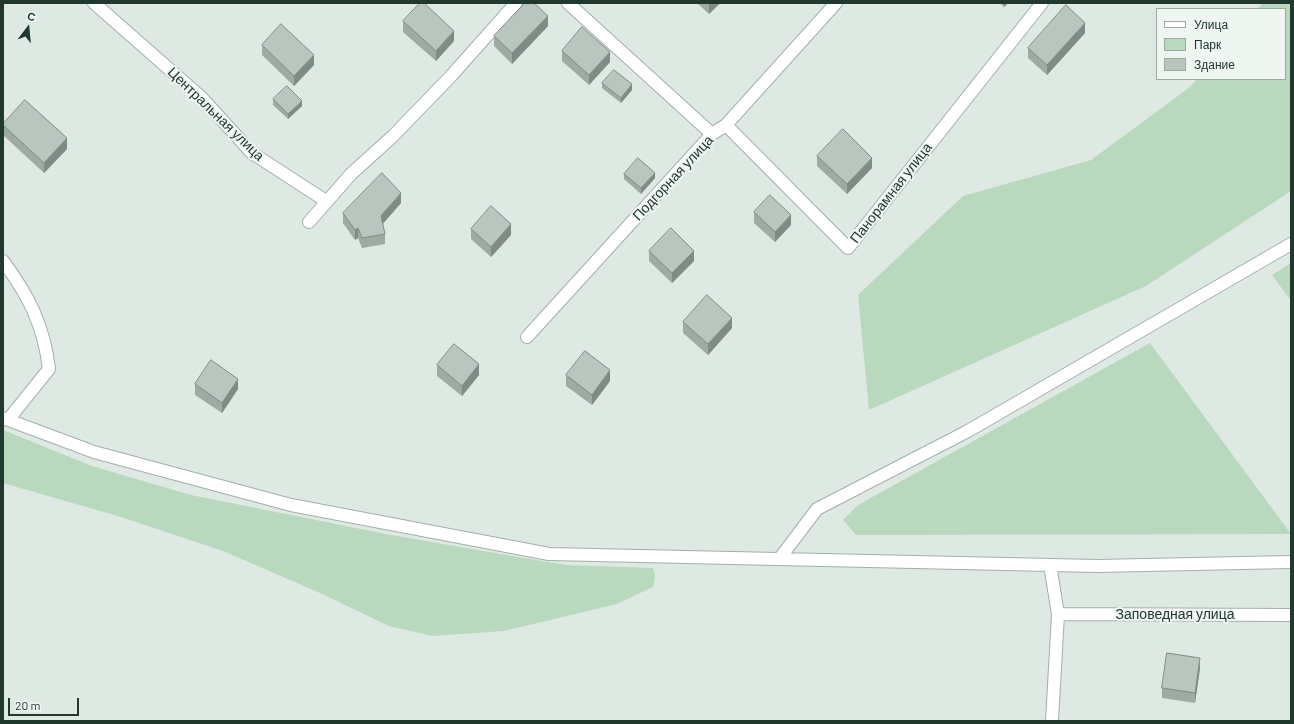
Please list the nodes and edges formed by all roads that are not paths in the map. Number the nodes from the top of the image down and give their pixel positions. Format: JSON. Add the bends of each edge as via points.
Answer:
{"nodes":[{"id":1,"x":94,"y":3,"type":"edge"},
{"id":2,"x":516,"y":3,"type":"edge"},
{"id":3,"x":568,"y":3,"type":"edge"},
{"id":4,"x":836,"y":3,"type":"edge"},
{"id":5,"x":1042,"y":3,"type":"edge"},
{"id":6,"x":726,"y":125,"type":"junction"},
{"id":7,"x":712,"y":134,"type":"junction"},
{"id":8,"x":326,"y":201,"type":"junction"},
{"id":9,"x":309,"y":222,"type":"dead end"},
{"id":10,"x":1291,"y":244,"type":"edge"},
{"id":11,"x":3,"y":261,"type":"edge"},
{"id":12,"x":527,"y":337,"type":"dead end"},
{"id":13,"x":6,"y":419,"type":"edge"},
{"id":14,"x":780,"y":558,"type":"junction"},
{"id":15,"x":1291,"y":562,"type":"edge"},
{"id":16,"x":1050,"y":565,"type":"junction"},
{"id":17,"x":1058,"y":614,"type":"junction"},
{"id":18,"x":1291,"y":615,"type":"edge"},
{"id":19,"x":1052,"y":721,"type":"edge"}],
"edges":[{"from":1,"to":8,"type":"street","name":"Центральная улица","via":[[202,98],[252,153]]},
{"from":2,"to":8,"type":"street","via":[[450,76]]},
{"from":3,"to":7,"type":"street"},
{"from":4,"to":6,"type":"street","name":"Подгорная улица"},
{"from":5,"to":6,"type":"street","name":"Панорамная улица","via":[[848,248]]},
{"from":6,"to":7,"type":"street","name":"Подгорная улица"},
{"from":7,"to":12,"type":"street","name":"Подгорная улица"},
{"from":8,"to":9,"type":"street"},
{"from":10,"to":14,"type":"street","via":[[968,431],[817,509]]},
{"from":11,"to":13,"type":"street","via":[[20,284],[39,320],[47,346],[50,369]]},
{"from":13,"to":14,"type":"street","via":[[94,452],[291,505],[549,554]]},
{"from":14,"to":16,"type":"street"},
{"from":15,"to":16,"type":"street"},
{"from":16,"to":17,"type":"street"},
{"from":17,"to":18,"type":"street","name":"Заповедная улица"},
{"from":17,"to":19,"type":"street"}]}
